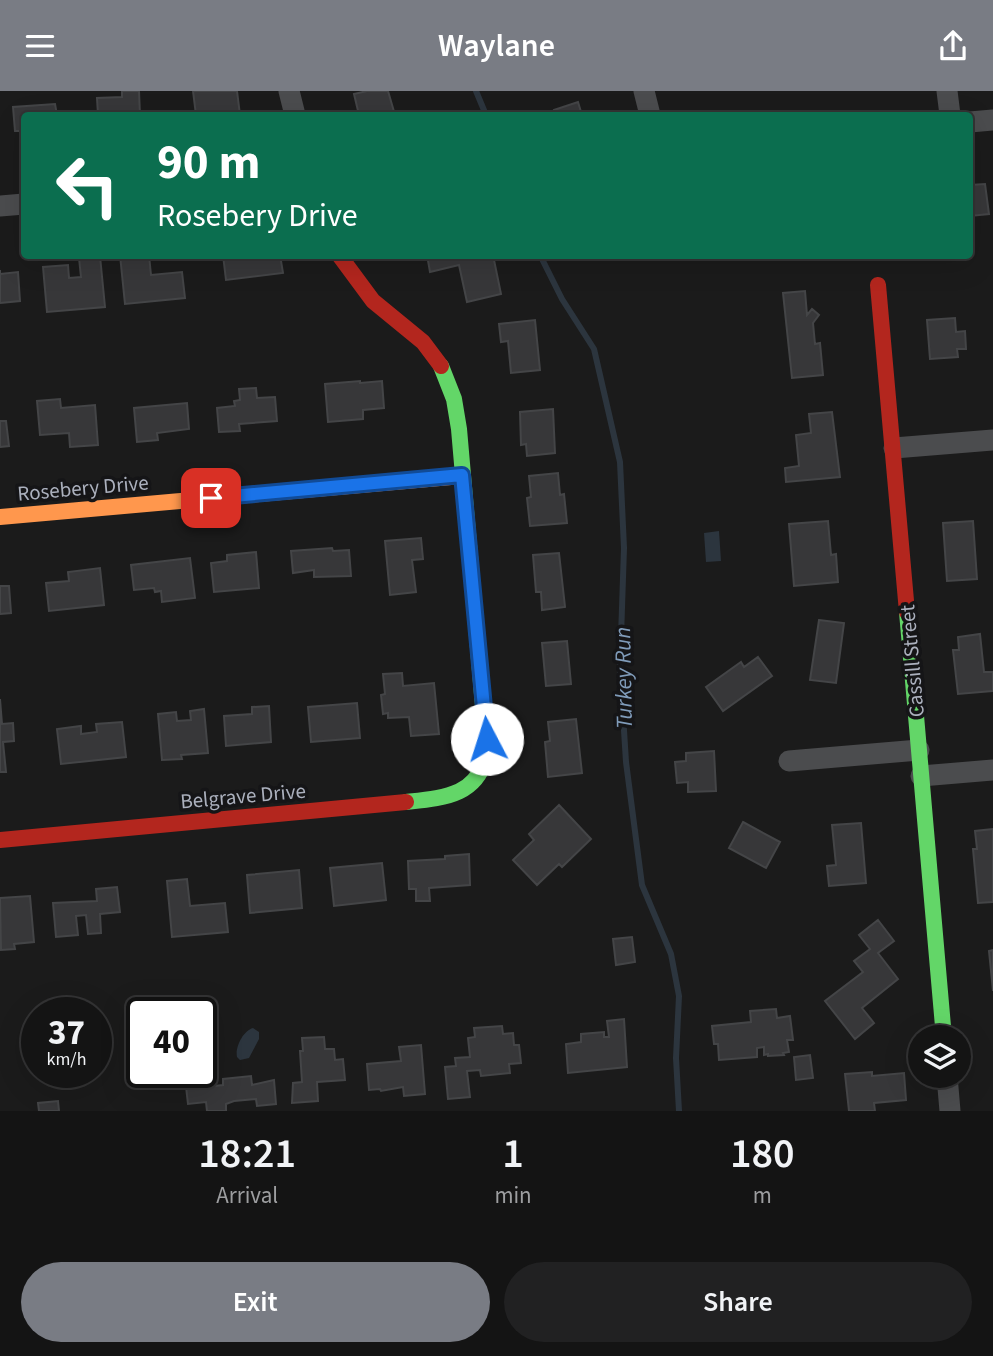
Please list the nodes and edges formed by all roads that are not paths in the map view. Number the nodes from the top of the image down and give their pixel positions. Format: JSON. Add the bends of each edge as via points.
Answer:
{"nodes":[{"id":1,"x":289,"y":91,"type":"edge"},
{"id":2,"x":644,"y":91,"type":"edge"},
{"id":3,"x":947,"y":91,"type":"edge"},
{"id":4,"x":294,"y":112,"type":"edge"},
{"id":5,"x":649,"y":112,"type":"edge"},
{"id":6,"x":950,"y":112,"type":"edge"},
{"id":7,"x":993,"y":120,"type":"edge"},
{"id":8,"x":973,"y":122,"type":"edge"},
{"id":9,"x":21,"y":204,"type":"edge"},
{"id":10,"x":0,"y":206,"type":"edge"},
{"id":11,"x":342,"y":259,"type":"edge"},
{"id":12,"x":878,"y":285,"type":"dead end"},
{"id":13,"x":993,"y":440,"type":"edge"},
{"id":14,"x":894,"y":448,"type":"junction"},
{"id":15,"x":462,"y":475,"type":"junction"},
{"id":16,"x":0,"y":517,"type":"edge"},
{"id":17,"x":919,"y":750,"type":"junction"},
{"id":18,"x":789,"y":761,"type":"dead end"},
{"id":19,"x":993,"y":770,"type":"edge"},
{"id":20,"x":921,"y":775,"type":"junction"},
{"id":21,"x":0,"y":841,"type":"edge"},
{"id":22,"x":943,"y":1025,"type":"edge"},
{"id":23,"x":948,"y":1088,"type":"edge"},
{"id":24,"x":950,"y":1111,"type":"edge"}],
"edges":[{"from":1,"to":4,"type":"street"},
{"from":2,"to":5,"type":"street"},
{"from":3,"to":6,"type":"street"},
{"from":7,"to":8,"type":"street"},
{"from":9,"to":10,"type":"street"},
{"from":11,"to":15,"type":"street","via":[[376,304],[420,340],[444,371],[456,403]]},
{"from":12,"to":14,"type":"street","name":"Cassill Street"},
{"from":13,"to":14,"type":"street"},
{"from":14,"to":17,"type":"street","name":"Cassill Street"},
{"from":15,"to":16,"type":"street","name":"Rosebery Drive"},
{"from":15,"to":21,"type":"street","name":"Belgrave Drive","via":[[488,757],[482,775],[462,792],[437,799]]},
{"from":17,"to":18,"type":"street"},
{"from":17,"to":20,"type":"street","name":"Cassill Street"},
{"from":19,"to":20,"type":"street"},
{"from":20,"to":22,"type":"street","name":"Cassill Street"},
{"from":23,"to":24,"type":"street"}]}
